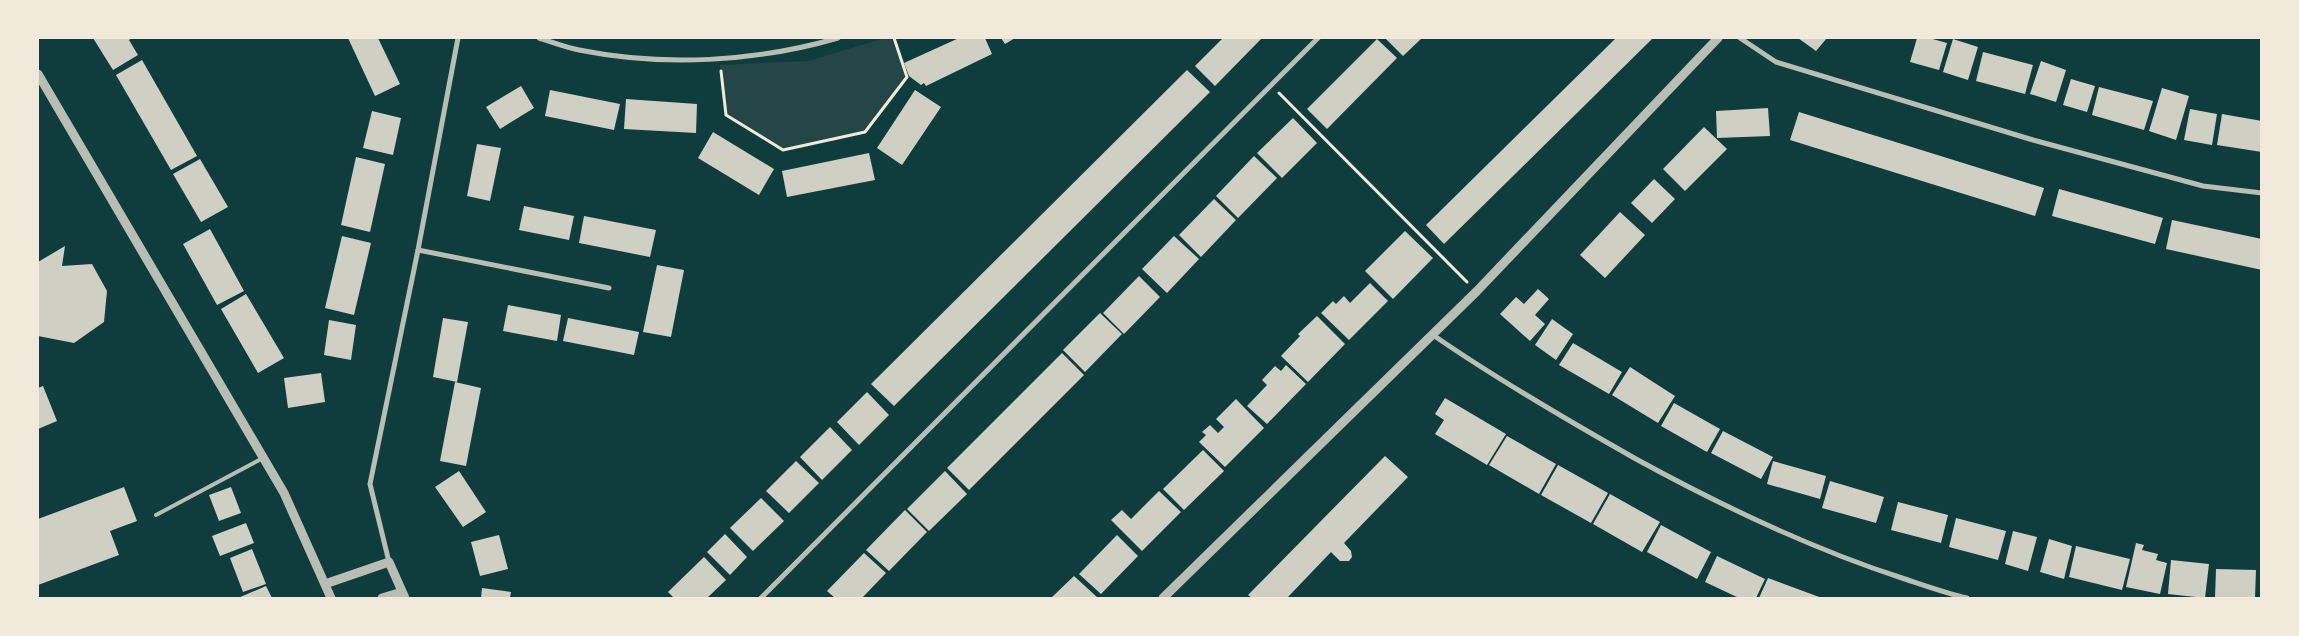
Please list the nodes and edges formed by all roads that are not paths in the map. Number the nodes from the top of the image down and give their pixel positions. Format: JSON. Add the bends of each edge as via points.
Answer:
{"nodes":[{"id":1,"x":458,"y":38,"type":"edge"},
{"id":2,"x":539,"y":38,"type":"edge"},
{"id":3,"x":838,"y":38,"type":"edge"},
{"id":4,"x":1318,"y":38,"type":"edge"},
{"id":5,"x":1718,"y":38,"type":"edge"},
{"id":6,"x":1740,"y":38,"type":"edge"},
{"id":7,"x":38,"y":74,"type":"edge"},
{"id":8,"x":2262,"y":193,"type":"edge"},
{"id":9,"x":418,"y":250,"type":"junction"},
{"id":10,"x":610,"y":288,"type":"dead end"},
{"id":11,"x":1432,"y":335,"type":"junction"},
{"id":12,"x":264,"y":458,"type":"junction"},
{"id":13,"x":156,"y":515,"type":"dead end"},
{"id":14,"x":389,"y":562,"type":"junction"},
{"id":15,"x":325,"y":584,"type":"junction"},
{"id":16,"x":404,"y":595,"type":"edge"},
{"id":17,"x":331,"y":598,"type":"edge"},
{"id":18,"x":382,"y":598,"type":"edge"},
{"id":19,"x":761,"y":598,"type":"edge"},
{"id":20,"x":1163,"y":598,"type":"edge"},
{"id":21,"x":1967,"y":598,"type":"edge"}],
"edges":[{"from":1,"to":9,"type":"street"},
{"from":2,"to":3,"type":"street","via":[[578,50],[688,60],[804,48]]},
{"from":4,"to":19,"type":"street"},
{"from":5,"to":11,"type":"street"},
{"from":6,"to":8,"type":"street","via":[[1776,62],[2033,140],[2203,186]]},
{"from":7,"to":12,"type":"street"},
{"from":9,"to":10,"type":"street"},
{"from":9,"to":14,"type":"street","via":[[370,484]]},
{"from":11,"to":20,"type":"street"},
{"from":11,"to":21,"type":"street","via":[[1488,373],[1692,490],[1776,531],[1863,566]]},
{"from":12,"to":13,"type":"lane"},
{"from":12,"to":15,"type":"street","via":[[284,493]]},
{"from":14,"to":15,"type":"street"},
{"from":14,"to":16,"type":"street"},
{"from":15,"to":17,"type":"street"},
{"from":16,"to":18,"type":"street"}]}
